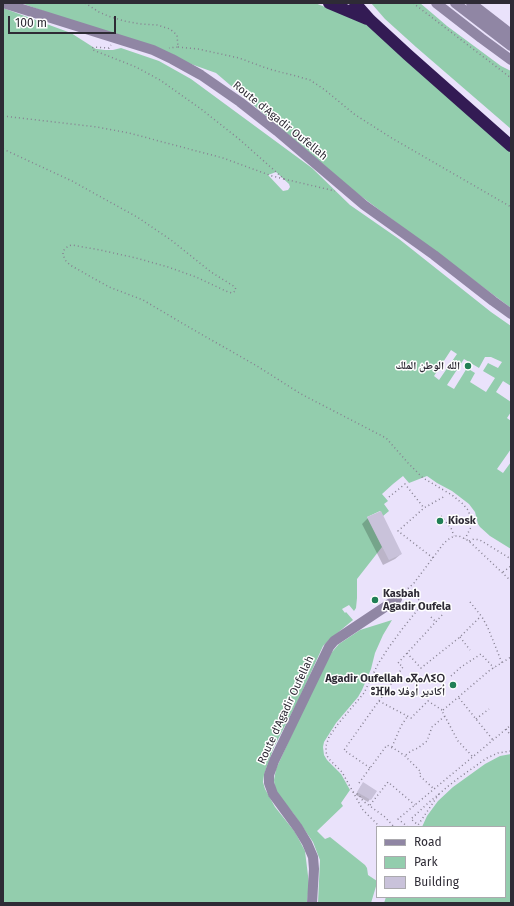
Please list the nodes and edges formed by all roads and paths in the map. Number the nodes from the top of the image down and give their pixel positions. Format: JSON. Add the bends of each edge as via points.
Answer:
{"nodes":[{"id":1,"x":3,"y":3,"type":"edge"},
{"id":2,"x":85,"y":3,"type":"edge"},
{"id":3,"x":329,"y":3,"type":"edge"},
{"id":4,"x":355,"y":3,"type":"edge"},
{"id":5,"x":364,"y":3,"type":"edge"},
{"id":6,"x":413,"y":3,"type":"edge"},
{"id":7,"x":436,"y":3,"type":"edge"},
{"id":8,"x":455,"y":3,"type":"edge"},
{"id":9,"x":471,"y":3,"type":"edge"},
{"id":10,"x":370,"y":20,"type":"junction"},
{"id":11,"x":511,"y":34,"type":"edge"},
{"id":12,"x":116,"y":39,"type":"junction"},
{"id":13,"x":511,"y":46,"type":"edge"},
{"id":14,"x":178,"y":47,"type":"junction"},
{"id":15,"x":153,"y":50,"type":"junction"},
{"id":16,"x":511,"y":60,"type":"edge"},
{"id":17,"x":511,"y":78,"type":"edge"},
{"id":18,"x":3,"y":116,"type":"edge"},
{"id":19,"x":511,"y":135,"type":"edge"},
{"id":20,"x":511,"y":146,"type":"edge"},
{"id":21,"x":3,"y":149,"type":"edge"},
{"id":22,"x":284,"y":179,"type":"junction"},
{"id":23,"x":350,"y":194,"type":"junction"},
{"id":24,"x":511,"y":207,"type":"edge"},
{"id":25,"x":511,"y":314,"type":"edge"},
{"id":26,"x":445,"y":496,"type":"dead end"},
{"id":27,"x":389,"y":497,"type":"dead end"},
{"id":28,"x":424,"y":508,"type":"junction"},
{"id":29,"x":441,"y":516,"type":"dead end"},
{"id":30,"x":454,"y":536,"type":"junction"},
{"id":31,"x":465,"y":539,"type":"junction"},
{"id":32,"x":469,"y":541,"type":"junction"},
{"id":33,"x":432,"y":558,"type":"junction"},
{"id":34,"x":511,"y":559,"type":"edge"},
{"id":35,"x":511,"y":566,"type":"edge"},
{"id":36,"x":502,"y":572,"type":"junction"},
{"id":37,"x":511,"y":581,"type":"edge"},
{"id":38,"x":409,"y":588,"type":"junction"},
{"id":39,"x":397,"y":599,"type":"joint"},
{"id":40,"x":470,"y":602,"type":"dead end"},
{"id":41,"x":443,"y":614,"type":"dead end"},
{"id":42,"x":481,"y":616,"type":"junction"},
{"id":43,"x":431,"y":617,"type":"dead end"},
{"id":44,"x":436,"y":622,"type":"junction"},
{"id":45,"x":460,"y":638,"type":"junction"},
{"id":46,"x":470,"y":650,"type":"dead end"},
{"id":47,"x":407,"y":653,"type":"junction"},
{"id":48,"x":511,"y":657,"type":"edge"},
{"id":49,"x":502,"y":663,"type":"junction"},
{"id":50,"x":494,"y":668,"type":"junction"},
{"id":51,"x":451,"y":676,"type":"dead end"},
{"id":52,"x":458,"y":698,"type":"junction"},
{"id":53,"x":379,"y":701,"type":"junction"},
{"id":54,"x":488,"y":709,"type":"dead end"},
{"id":55,"x":442,"y":711,"type":"junction"},
{"id":56,"x":408,"y":716,"type":"junction"},
{"id":57,"x":445,"y":716,"type":"junction"},
{"id":58,"x":476,"y":719,"type":"junction"},
{"id":59,"x":511,"y":725,"type":"edge"},
{"id":60,"x":506,"y":729,"type":"junction"},
{"id":61,"x":511,"y":736,"type":"edge"},
{"id":62,"x":493,"y":740,"type":"junction"},
{"id":63,"x":392,"y":747,"type":"junction"},
{"id":64,"x":511,"y":751,"type":"edge"},
{"id":65,"x":405,"y":756,"type":"junction"},
{"id":66,"x":472,"y":757,"type":"junction"},
{"id":67,"x":370,"y":768,"type":"junction"},
{"id":68,"x":359,"y":783,"type":"dead end"},
{"id":69,"x":434,"y":789,"type":"junction"},
{"id":70,"x":353,"y":792,"type":"junction"},
{"id":71,"x":439,"y":794,"type":"junction"},
{"id":72,"x":370,"y":805,"type":"junction"},
{"id":73,"x":415,"y":805,"type":"junction"},
{"id":74,"x":379,"y":826,"type":"edge"},
{"id":75,"x":393,"y":826,"type":"edge"},
{"id":76,"x":407,"y":826,"type":"edge"},
{"id":77,"x":312,"y":903,"type":"edge"}],
"edges":[{"from":1,"to":12,"type":"street","name":"Route d'Agadir Oufellah"},
{"from":2,"to":14,"type":"path","via":[[99,12],[124,21],[170,29],[177,34]]},
{"from":3,"to":10,"type":"highway"},
{"from":4,"to":10,"type":"highway"},
{"from":5,"to":19,"type":"highway","via":[[392,33]]},
{"from":6,"to":17,"type":"path"},
{"from":7,"to":16,"type":"street"},
{"from":8,"to":13,"type":"street"},
{"from":9,"to":11,"type":"street"},
{"from":10,"to":20,"type":"highway"},
{"from":12,"to":15,"type":"street","name":"Route d'Agadir Oufellah"},
{"from":12,"to":22,"type":"path","via":[[109,48],[92,48],[160,80],[239,139]]},
{"from":14,"to":15,"type":"path"},
{"from":14,"to":24,"type":"path","via":[[240,58],[310,80],[354,114],[384,133]]},
{"from":15,"to":23,"type":"street","name":"Route d'Agadir Oufellah","via":[[201,75],[240,102]]},
{"from":18,"to":22,"type":"path","via":[[148,137],[223,158]]},
{"from":21,"to":31,"type":"path","via":[[72,181],[137,217],[236,290],[228,292],[168,267],[79,246],[68,246],[63,251],[70,265],[109,287],[143,300],[301,394],[386,438],[423,478],[452,496],[468,510],[471,527]]},
{"from":22,"to":23,"type":"path"},
{"from":23,"to":25,"type":"street","name":"Route d'Agadir Oufellah"},
{"from":26,"to":28,"type":"path"},
{"from":27,"to":28,"type":"path","via":[[405,484]]},
{"from":28,"to":33,"type":"path","via":[[398,532]]},
{"from":29,"to":30,"type":"path"},
{"from":30,"to":31,"type":"path"},
{"from":30,"to":33,"type":"path","via":[[444,542]]},
{"from":31,"to":32,"type":"path"},
{"from":32,"to":34,"type":"path","via":[[480,540]]},
{"from":32,"to":36,"type":"path"},
{"from":33,"to":38,"type":"path"},
{"from":35,"to":36,"type":"path"},
{"from":36,"to":37,"type":"path"},
{"from":38,"to":39,"type":"path"},
{"from":38,"to":70,"type":"path","via":[[419,600],[419,608],[389,647],[364,693],[338,724],[326,746],[328,758],[342,772]]},
{"from":39,"to":77,"type":"street","name":"Route d'Agadir Oufellah","via":[[332,643],[269,775],[273,794],[298,828],[313,857]]},
{"from":40,"to":42,"type":"path"},
{"from":41,"to":44,"type":"path"},
{"from":42,"to":45,"type":"path"},
{"from":42,"to":49,"type":"path"},
{"from":43,"to":44,"type":"path"},
{"from":44,"to":47,"type":"path"},
{"from":45,"to":46,"type":"path"},
{"from":45,"to":47,"type":"path","via":[[421,668]]},
{"from":47,"to":53,"type":"path","via":[[398,663],[403,667]]},
{"from":48,"to":49,"type":"path"},
{"from":49,"to":50,"type":"path"},
{"from":50,"to":51,"type":"path","via":[[481,654]]},
{"from":50,"to":52,"type":"path"},
{"from":52,"to":55,"type":"path"},
{"from":52,"to":58,"type":"path"},
{"from":53,"to":56,"type":"path"},
{"from":53,"to":67,"type":"path","via":[[344,750]]},
{"from":54,"to":58,"type":"path"},
{"from":55,"to":56,"type":"path","via":[[428,701],[411,718]]},
{"from":55,"to":57,"type":"path"},
{"from":56,"to":63,"type":"path"},
{"from":57,"to":65,"type":"path","via":[[432,727],[427,741]]},
{"from":57,"to":66,"type":"path","via":[[460,743]]},
{"from":58,"to":62,"type":"path"},
{"from":59,"to":60,"type":"path"},
{"from":60,"to":61,"type":"path"},
{"from":60,"to":62,"type":"path"},
{"from":62,"to":66,"type":"path"},
{"from":63,"to":65,"type":"path"},
{"from":63,"to":67,"type":"path","via":[[387,745]]},
{"from":64,"to":71,"type":"path","via":[[487,758]]},
{"from":65,"to":69,"type":"path"},
{"from":66,"to":69,"type":"path"},
{"from":67,"to":68,"type":"path"},
{"from":69,"to":73,"type":"path"},
{"from":70,"to":72,"type":"path"},
{"from":70,"to":74,"type":"path","via":[[363,810]]},
{"from":71,"to":71,"type":"path","via":[[424,807],[411,819],[418,825]]},
{"from":72,"to":73,"type":"path","via":[[388,782]]},
{"from":72,"to":75,"type":"path"},
{"from":73,"to":76,"type":"path","via":[[398,819]]}]}
